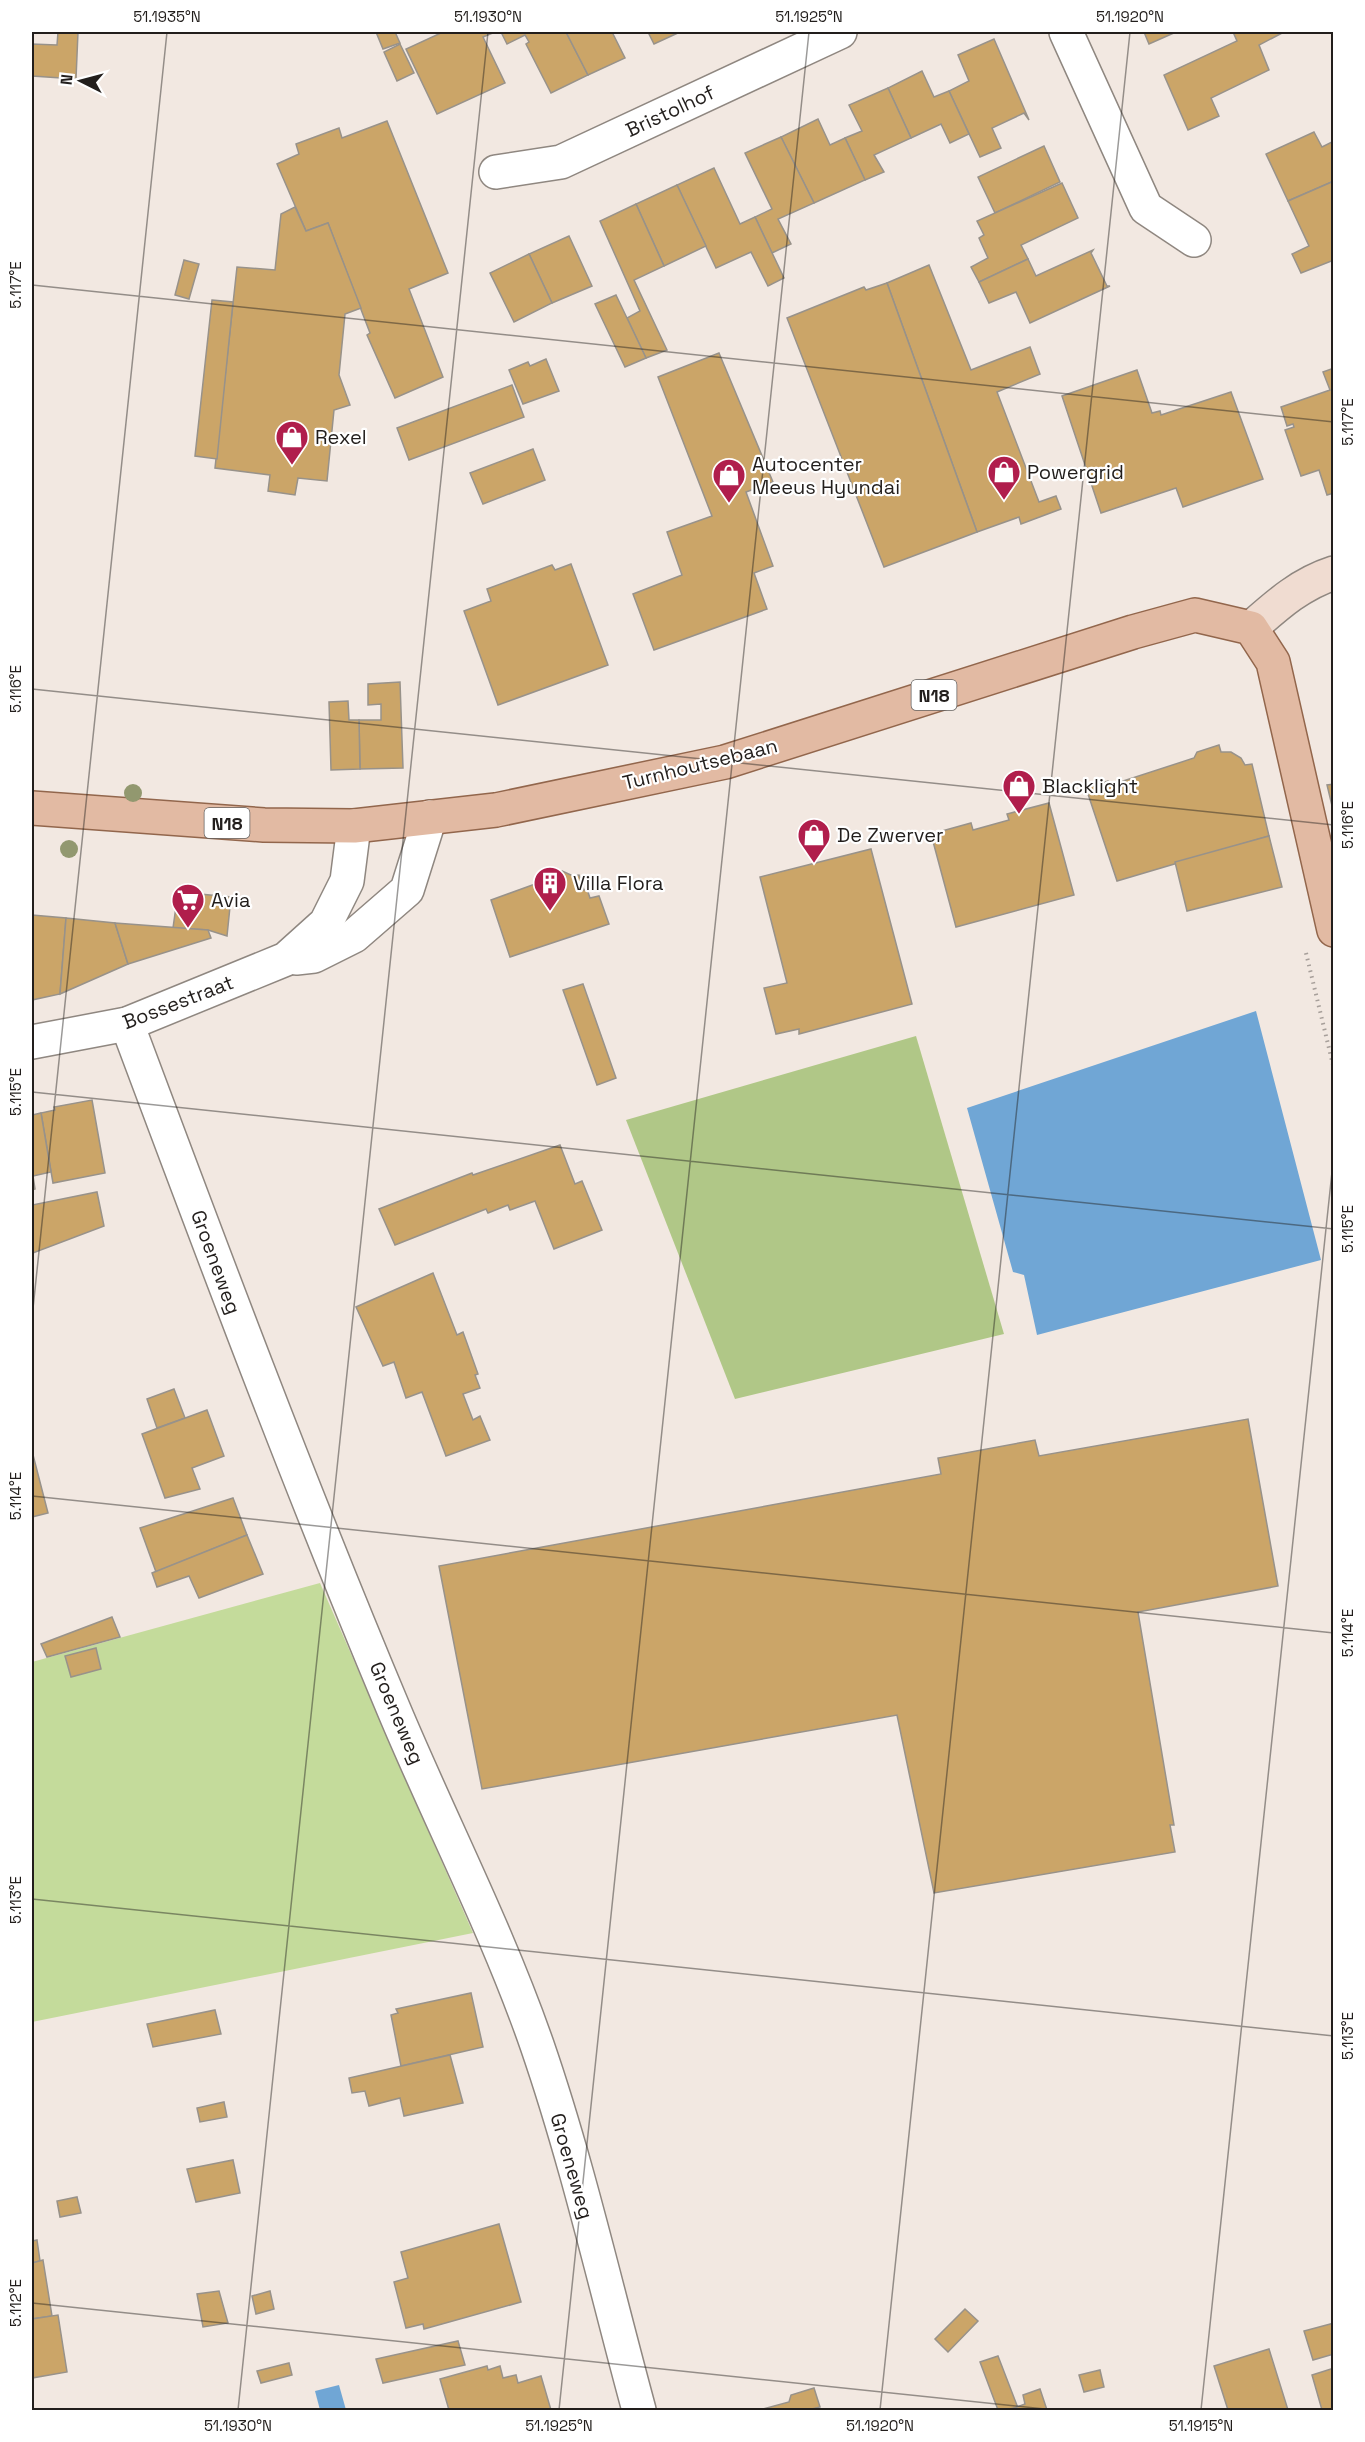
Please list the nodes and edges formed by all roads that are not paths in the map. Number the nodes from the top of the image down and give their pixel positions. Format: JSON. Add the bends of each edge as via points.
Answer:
{"nodes":[{"id":1,"x":840,"y":32,"type":"edge"},
{"id":2,"x":1066,"y":32,"type":"edge"},
{"id":3,"x":496,"y":172,"type":"dead end"},
{"id":4,"x":1194,"y":240,"type":"dead end"},
{"id":5,"x":1334,"y":573,"type":"edge"},
{"id":6,"x":1251,"y":628,"type":"junction"},
{"id":7,"x":32,"y":808,"type":"edge"},
{"id":8,"x":430,"y":817,"type":"junction"},
{"id":9,"x":354,"y":826,"type":"junction"},
{"id":10,"x":1334,"y":930,"type":"edge"},
{"id":11,"x":286,"y":960,"type":"junction"},
{"id":12,"x":127,"y":1024,"type":"junction"},
{"id":13,"x":32,"y":1042,"type":"edge"},
{"id":14,"x":639,"y":2410,"type":"edge"}],
"edges":[{"from":1,"to":3,"type":"street","name":"Bristolhof","via":[[561,162]]},
{"from":2,"to":4,"type":"street","via":[[1146,208]]},
{"from":5,"to":6,"type":"street","via":[[1288,595]]},
{"from":6,"to":8,"type":"main road","name":"Turnhoutsebaan","number":"N18","via":[[1195,615],[724,762],[540,802]]},
{"from":6,"to":10,"type":"main road","via":[[1273,662]]},
{"from":7,"to":9,"type":"main road","name":"Turnhoutsebaan","number":"N18","via":[[252,825]]},
{"from":8,"to":9,"type":"main road","name":"Turnhoutsebaan","number":"N18"},
{"from":8,"to":11,"type":"street","name":"Bossestraat","via":[[407,890],[354,936],[314,956]]},
{"from":9,"to":11,"type":"street","name":"Bossestraat","via":[[347,881],[326,923]]},
{"from":11,"to":12,"type":"street","name":"Bossestraat"},
{"from":12,"to":13,"type":"street","name":"Bossestraat"},
{"from":12,"to":14,"type":"street","name":"Groeneweg","via":[[260,1380],[395,1713],[507,1961],[564,2136]]}]}
